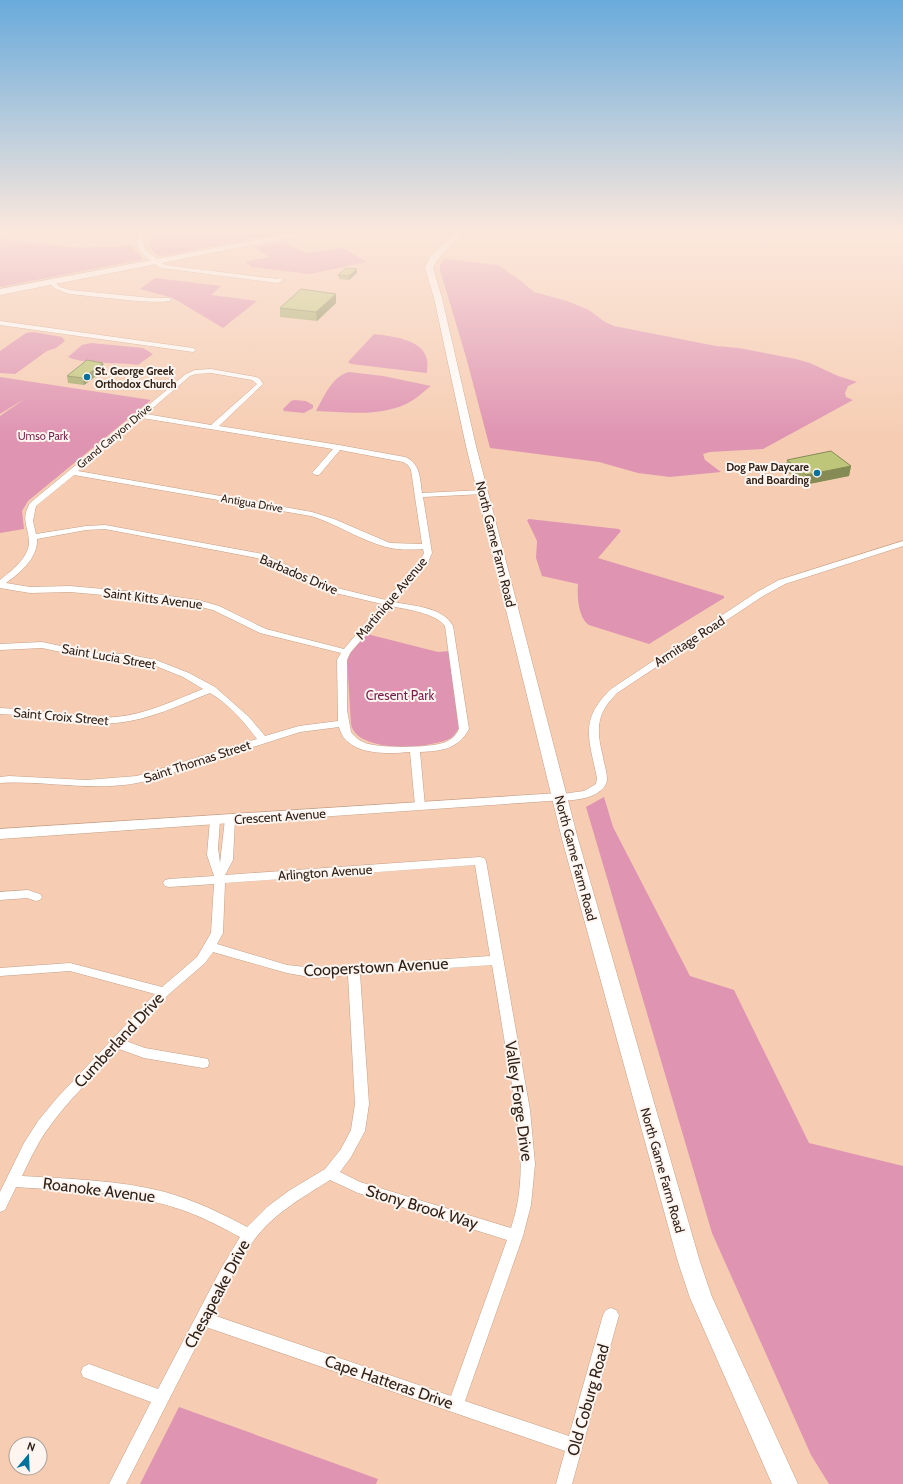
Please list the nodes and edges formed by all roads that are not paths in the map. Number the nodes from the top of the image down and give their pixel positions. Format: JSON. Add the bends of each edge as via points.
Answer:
{"nodes":[{"id":1,"x":134,"y":298,"type":"edge"},
{"id":2,"x":438,"y":298,"type":"edge"},
{"id":3,"x":169,"y":300,"type":"dead end"},
{"id":4,"x":0,"y":323,"type":"edge"},
{"id":5,"x":193,"y":350,"type":"dead end"},
{"id":6,"x":139,"y":415,"type":"junction"},
{"id":7,"x":213,"y":427,"type":"junction"},
{"id":8,"x":339,"y":448,"type":"junction"},
{"id":9,"x":71,"y":472,"type":"junction"},
{"id":10,"x":316,"y":473,"type":"dead end"},
{"id":11,"x":483,"y":492,"type":"junction"},
{"id":12,"x":420,"y":495,"type":"junction"},
{"id":13,"x":32,"y":537,"type":"junction"},
{"id":14,"x":903,"y":543,"type":"edge"},
{"id":15,"x":428,"y":546,"type":"junction"},
{"id":16,"x":0,"y":585,"type":"edge"},
{"id":17,"x":387,"y":603,"type":"junction"},
{"id":18,"x":0,"y":646,"type":"edge"},
{"id":19,"x":346,"y":652,"type":"junction"},
{"id":20,"x":212,"y":689,"type":"junction"},
{"id":21,"x":0,"y":711,"type":"edge"},
{"id":22,"x":344,"y":724,"type":"junction"},
{"id":23,"x":263,"y":740,"type":"junction"},
{"id":24,"x":415,"y":750,"type":"junction"},
{"id":25,"x":0,"y":780,"type":"edge"},
{"id":26,"x":559,"y":797,"type":"junction"},
{"id":27,"x":420,"y":806,"type":"junction"},
{"id":28,"x":230,"y":819,"type":"junction"},
{"id":29,"x":215,"y":820,"type":"junction"},
{"id":30,"x":0,"y":834,"type":"edge"},
{"id":31,"x":480,"y":861,"type":"joint"},
{"id":32,"x":220,"y":876,"type":"junction"},
{"id":33,"x":169,"y":883,"type":"dead end"},
{"id":34,"x":0,"y":896,"type":"edge"},
{"id":35,"x":36,"y":897,"type":"dead end"},
{"id":36,"x":210,"y":947,"type":"junction"},
{"id":37,"x":497,"y":960,"type":"junction"},
{"id":38,"x":354,"y":970,"type":"junction"},
{"id":39,"x":0,"y":972,"type":"edge"},
{"id":40,"x":164,"y":992,"type":"junction"},
{"id":41,"x":117,"y":1043,"type":"junction"},
{"id":42,"x":203,"y":1063,"type":"dead end"},
{"id":43,"x":330,"y":1173,"type":"junction"},
{"id":44,"x":13,"y":1180,"type":"junction"},
{"id":45,"x":0,"y":1206,"type":"edge"},
{"id":46,"x":249,"y":1235,"type":"junction"},
{"id":47,"x":516,"y":1236,"type":"junction"},
{"id":48,"x":611,"y":1315,"type":"dead end"},
{"id":49,"x":203,"y":1319,"type":"junction"},
{"id":50,"x":89,"y":1372,"type":"dead end"},
{"id":51,"x":162,"y":1398,"type":"junction"},
{"id":52,"x":456,"y":1404,"type":"junction"},
{"id":53,"x":574,"y":1446,"type":"junction"},
{"id":54,"x":117,"y":1484,"type":"edge"},
{"id":55,"x":564,"y":1484,"type":"edge"},
{"id":56,"x":785,"y":1484,"type":"edge"}],
"edges":[{"from":1,"to":3,"type":"street"},
{"from":2,"to":11,"type":"main road","name":"North Game Farm Road"},
{"from":4,"to":5,"type":"street"},
{"from":6,"to":7,"type":"street","name":"Martinique Avenue"},
{"from":6,"to":7,"type":"street","name":"Grand Canyon Drive","via":[[188,374],[207,371],[258,380],[259,386]]},
{"from":6,"to":9,"type":"street","name":"Grand Canyon Drive"},
{"from":7,"to":8,"type":"street","name":"Martinique Avenue"},
{"from":8,"to":10,"type":"street"},
{"from":8,"to":12,"type":"street","name":"Martinique Avenue","via":[[408,461],[415,470]]},
{"from":9,"to":13,"type":"street","name":"Grand Canyon Drive","via":[[33,505],[28,519]]},
{"from":9,"to":15,"type":"street","name":"Antigua Drive","via":[[312,514],[386,545]]},
{"from":11,"to":12,"type":"street"},
{"from":11,"to":26,"type":"main road","name":"North Game Farm Road"},
{"from":12,"to":15,"type":"street","name":"Martinique Avenue"},
{"from":13,"to":16,"type":"street","via":[[33,544],[28,556]]},
{"from":13,"to":17,"type":"street","name":"Barbados Drive","via":[[105,527],[252,554],[330,589]]},
{"from":14,"to":26,"type":"street","name":"Armitage Road","via":[[782,582],[614,691],[600,706],[593,724],[601,784],[585,794]]},
{"from":15,"to":17,"type":"street","name":"Martinique Avenue","via":[[425,560]]},
{"from":16,"to":19,"type":"street","name":"Saint Kitts Avenue","via":[[30,590],[70,589],[148,596],[198,603],[216,608],[267,632]]},
{"from":17,"to":19,"type":"street","name":"Martinique Avenue"},
{"from":17,"to":24,"type":"street","name":"Barbados Drive","via":[[432,614],[449,624],[464,732],[459,740],[441,747]]},
{"from":18,"to":20,"type":"street","name":"Saint Lucia Street","via":[[42,645],[94,656],[144,660],[186,675]]},
{"from":19,"to":22,"type":"street","name":"Martinique Avenue","via":[[342,660]]},
{"from":20,"to":21,"type":"street","name":"Saint Croix Street","via":[[150,712],[117,720]]},
{"from":20,"to":23,"type":"street","name":"Saint Lucia Street","via":[[238,711]]},
{"from":22,"to":23,"type":"street","name":"Saint Thomas Street","via":[[305,728]]},
{"from":22,"to":24,"type":"street","name":"Martinique Avenue","via":[[347,735],[363,746],[384,750]]},
{"from":23,"to":25,"type":"street","name":"Saint Thomas Street","via":[[135,780],[76,784],[27,779]]},
{"from":24,"to":27,"type":"street"},
{"from":26,"to":27,"type":"street","name":"Crescent Avenue"},
{"from":26,"to":56,"type":"main road","name":"North Game Farm Road","via":[[689,1262],[702,1298]]},
{"from":27,"to":28,"type":"street","name":"Crescent Avenue"},
{"from":28,"to":29,"type":"street","name":"Crescent Avenue"},
{"from":28,"to":32,"type":"street","name":"Cumberland Drive","via":[[227,860]]},
{"from":29,"to":30,"type":"street","name":"Crescent Avenue"},
{"from":29,"to":32,"type":"street","name":"Cumberland Drive","via":[[213,861]]},
{"from":31,"to":32,"type":"street","name":"Arlington Avenue"},
{"from":31,"to":37,"type":"street","name":"Valley Forge Drive"},
{"from":32,"to":33,"type":"street","name":"Arlington Avenue"},
{"from":32,"to":36,"type":"street","name":"Cumberland Drive","via":[[216,933]]},
{"from":34,"to":35,"type":"street","via":[[28,894]]},
{"from":36,"to":38,"type":"street","name":"Cooperstown Avenue","via":[[297,971],[315,973]]},
{"from":36,"to":40,"type":"street","name":"Cumberland Drive","via":[[201,960]]},
{"from":37,"to":38,"type":"street","name":"Cooperstown Avenue"},
{"from":37,"to":47,"type":"street","name":"Valley Forge Drive","via":[[527,1138],[527,1189]]},
{"from":38,"to":43,"type":"street","name":"Chesapeake Drive","via":[[362,1092],[361,1117],[358,1131],[346,1153]]},
{"from":39,"to":40,"type":"street","via":[[70,967]]},
{"from":40,"to":41,"type":"street","name":"Cumberland Drive"},
{"from":41,"to":42,"type":"street","via":[[144,1053]]},
{"from":41,"to":44,"type":"street","name":"Cumberland Drive","via":[[43,1125]]},
{"from":43,"to":46,"type":"street","name":"Chesapeake Drive","via":[[283,1202]]},
{"from":43,"to":47,"type":"street","name":"Stony Brook Way","via":[[358,1187]]},
{"from":44,"to":45,"type":"street","name":"Cumberland Drive"},
{"from":44,"to":46,"type":"street","name":"Roanoke Avenue","via":[[148,1194],[204,1211]]},
{"from":46,"to":49,"type":"street","name":"Chesapeake Drive"},
{"from":47,"to":52,"type":"street","name":"Valley Forge Drive"},
{"from":48,"to":53,"type":"street","name":"Old Coburg Road"},
{"from":49,"to":51,"type":"street","name":"Chesapeake Drive"},
{"from":49,"to":52,"type":"street","name":"Cape Hatteras Drive"},
{"from":50,"to":51,"type":"street"},
{"from":51,"to":54,"type":"street","name":"Chesapeake Drive"},
{"from":52,"to":53,"type":"street","name":"Cape Hatteras Drive"},
{"from":53,"to":55,"type":"street","name":"Old Coburg Road"}]}
